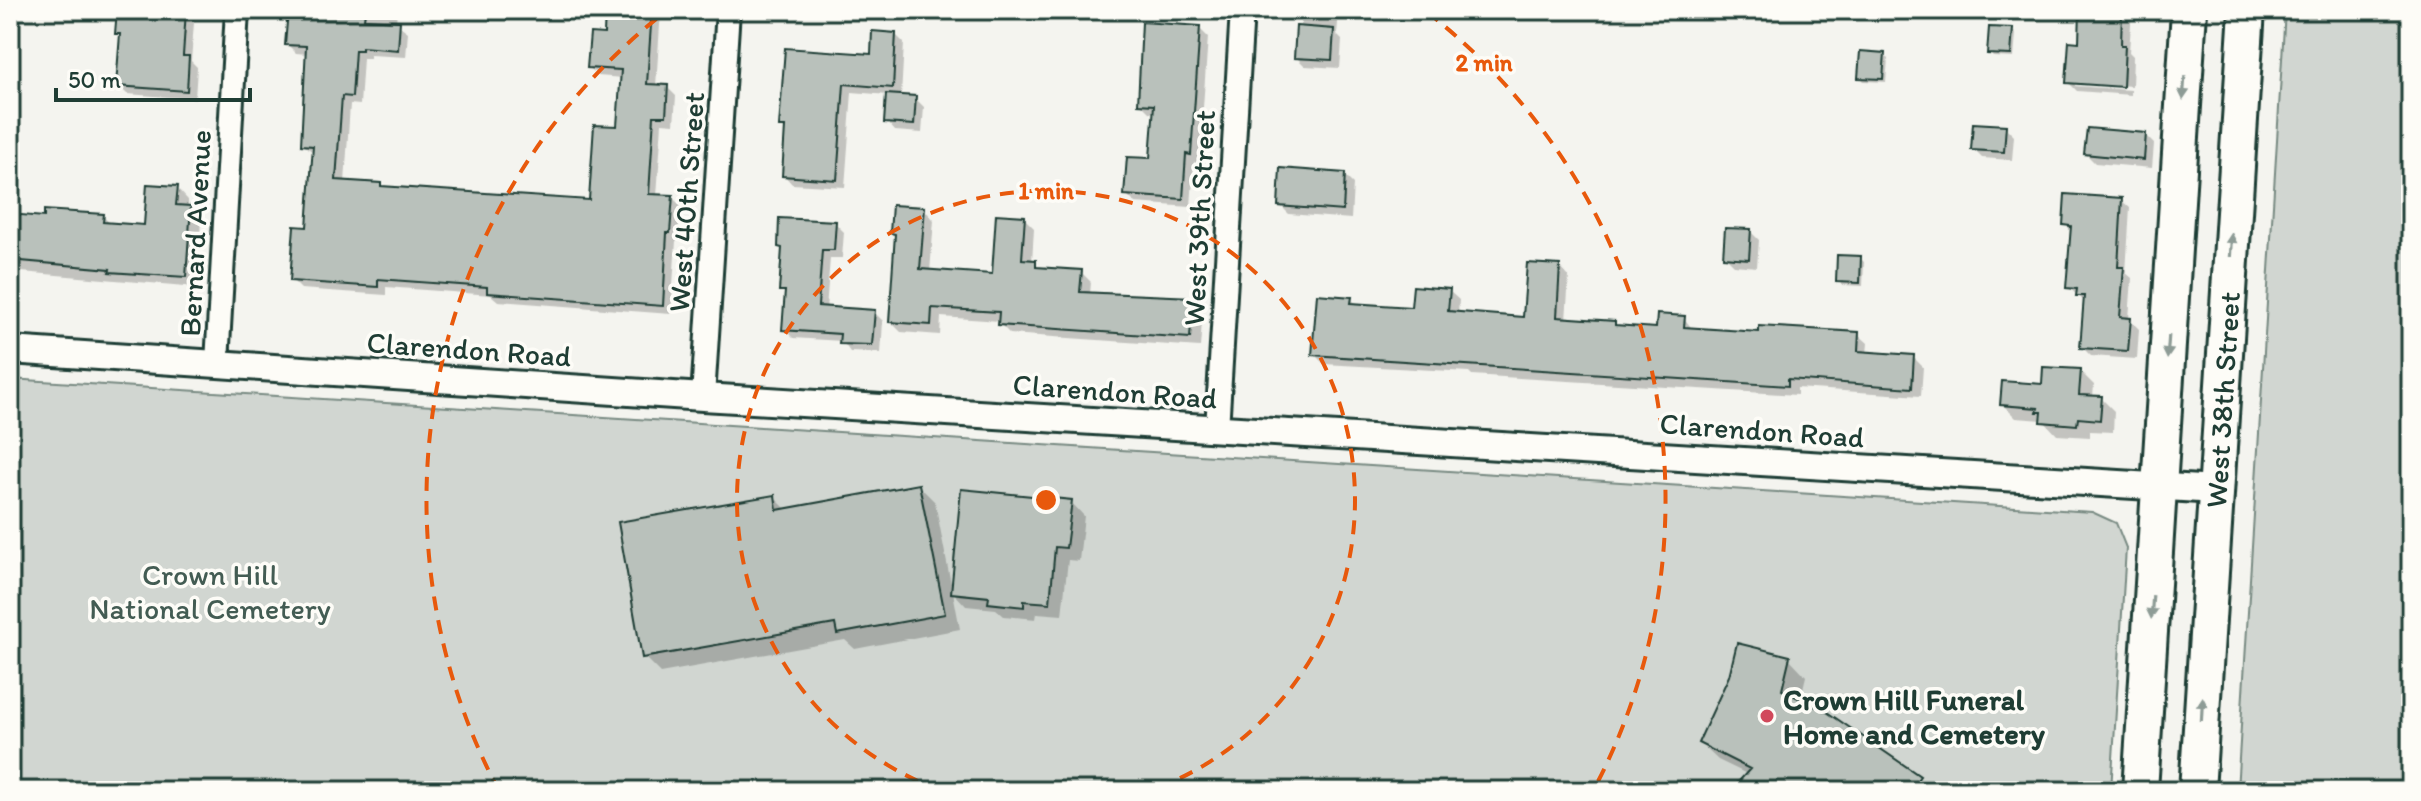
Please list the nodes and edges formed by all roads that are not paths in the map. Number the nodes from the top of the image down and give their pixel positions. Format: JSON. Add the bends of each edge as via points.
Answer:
{"nodes":[{"id":1,"x":237,"y":10,"type":"edge"},
{"id":2,"x":728,"y":10,"type":"edge"},
{"id":3,"x":1242,"y":10,"type":"edge"},
{"id":4,"x":2189,"y":10,"type":"edge"},
{"id":5,"x":2247,"y":10,"type":"edge"},
{"id":6,"x":10,"y":350,"type":"edge"},
{"id":7,"x":217,"y":363,"type":"junction"},
{"id":8,"x":703,"y":397,"type":"junction"},
{"id":9,"x":1217,"y":429,"type":"junction"},
{"id":10,"x":2159,"y":487,"type":"junction"},
{"id":11,"x":2216,"y":490,"type":"junction"},
{"id":12,"x":2140,"y":791,"type":"edge"},
{"id":13,"x":2197,"y":791,"type":"edge"}],
"edges":[{"from":1,"to":7,"type":"street","name":"Bernard Avenue"},
{"from":2,"to":8,"type":"street","name":"West 40th Street"},
{"from":3,"to":9,"type":"street","name":"West 39th Street"},
{"from":4,"to":10,"type":"main road","name":"West 38th Street","one_way":true},
{"from":11,"to":5,"type":"main road","name":"West 38th Street","one_way":true},
{"from":6,"to":7,"type":"street","name":"Clarendon Road"},
{"from":7,"to":8,"type":"street","name":"Clarendon Road"},
{"from":8,"to":9,"type":"street","name":"Clarendon Road"},
{"from":9,"to":10,"type":"street","name":"Clarendon Road"},
{"from":10,"to":11,"type":"street","name":"Clarendon Road"},
{"from":10,"to":12,"type":"main road","name":"West 38th Street","one_way":true},
{"from":13,"to":11,"type":"main road","name":"West 38th Street","one_way":true}]}
